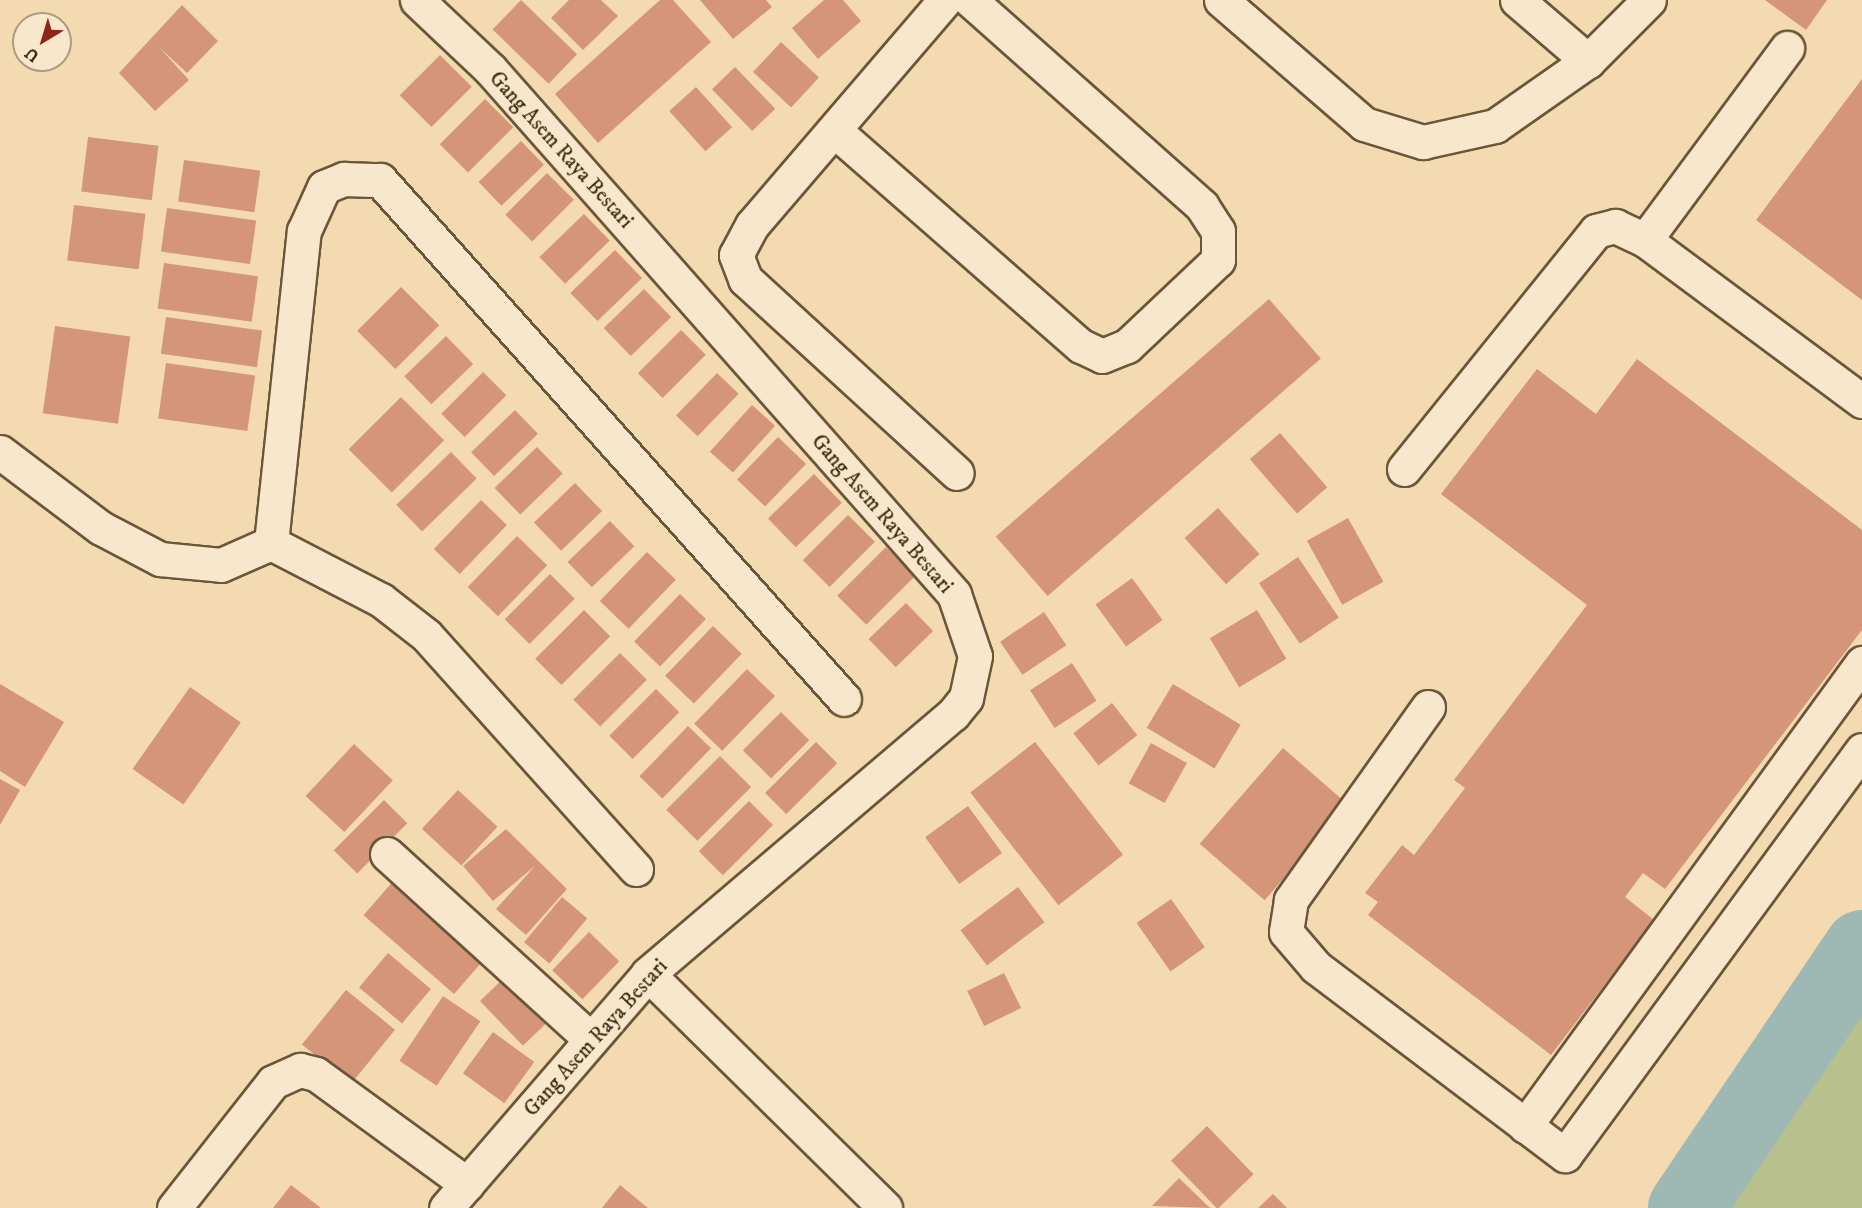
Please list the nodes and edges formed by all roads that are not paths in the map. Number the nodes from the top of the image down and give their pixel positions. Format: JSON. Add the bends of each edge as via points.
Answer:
{"nodes":[{"id":1,"x":417,"y":0,"type":"edge"},
{"id":2,"x":945,"y":0,"type":"edge"},
{"id":3,"x":970,"y":0,"type":"edge"},
{"id":4,"x":1221,"y":0,"type":"edge"},
{"id":5,"x":1517,"y":0,"type":"edge"},
{"id":6,"x":1649,"y":0,"type":"edge"},
{"id":7,"x":1787,"y":48,"type":"dead end"},
{"id":8,"x":1588,"y":61,"type":"junction"},
{"id":9,"x":834,"y":130,"type":"junction"},
{"id":10,"x":1645,"y":240,"type":"junction"},
{"id":11,"x":1862,"y":401,"type":"edge"},
{"id":12,"x":0,"y":452,"type":"edge"},
{"id":13,"x":1404,"y":469,"type":"dead end"},
{"id":14,"x":957,"y":473,"type":"dead end"},
{"id":15,"x":271,"y":543,"type":"junction"},
{"id":16,"x":1862,"y":663,"type":"edge"},
{"id":17,"x":844,"y":699,"type":"dead end"},
{"id":18,"x":1428,"y":707,"type":"dead end"},
{"id":19,"x":1862,"y":750,"type":"edge"},
{"id":20,"x":1748,"y":822,"type":"junction"},
{"id":21,"x":387,"y":854,"type":"dead end"},
{"id":22,"x":1789,"y":854,"type":"junction"},
{"id":23,"x":636,"y":869,"type":"dead end"},
{"id":24,"x":648,"y":974,"type":"junction"},
{"id":25,"x":590,"y":1039,"type":"junction"},
{"id":26,"x":1525,"y":1126,"type":"junction"},
{"id":27,"x":456,"y":1196,"type":"edge"},
{"id":28,"x":174,"y":1208,"type":"edge"},
{"id":29,"x":885,"y":1208,"type":"edge"}],
"edges":[{"from":1,"to":24,"type":"street","name":"Gang Asem Raya Bestari","via":[[490,69],[954,594],[975,656],[966,698],[953,714]]},
{"from":2,"to":9,"type":"street"},
{"from":3,"to":9,"type":"street","via":[[1202,206],[1218,231],[1218,260],[1127,346],[1102,356],[1081,346]]},
{"from":4,"to":8,"type":"street","via":[[1364,124],[1423,142],[1495,126]]},
{"from":5,"to":8,"type":"street"},
{"from":6,"to":8,"type":"street"},
{"from":7,"to":10,"type":"street"},
{"from":9,"to":14,"type":"street","via":[[752,225],[736,255],[745,279]]},
{"from":10,"to":11,"type":"street"},
{"from":10,"to":13,"type":"street","via":[[1615,226],[1596,231]]},
{"from":12,"to":15,"type":"street","via":[[101,528],[160,559],[221,565]]},
{"from":15,"to":17,"type":"street","via":[[304,231],[324,187],[344,179],[380,180]]},
{"from":15,"to":23,"type":"street","via":[[381,600],[426,635]]},
{"from":16,"to":20,"type":"street"},
{"from":18,"to":26,"type":"street","via":[[1291,900],[1286,932],[1316,967]]},
{"from":19,"to":22,"type":"street"},
{"from":20,"to":22,"type":"street"},
{"from":20,"to":26,"type":"street"},
{"from":21,"to":25,"type":"street"},
{"from":22,"to":26,"type":"street","via":[[1572,1152],[1560,1153]]},
{"from":24,"to":25,"type":"street","name":"Gang Asem Raya Bestari"},
{"from":24,"to":29,"type":"street"},
{"from":25,"to":27,"type":"street","name":"Gang Asem Raya Bestari"},
{"from":27,"to":28,"type":"street","via":[[316,1074],[300,1070],[273,1082]]}]}
